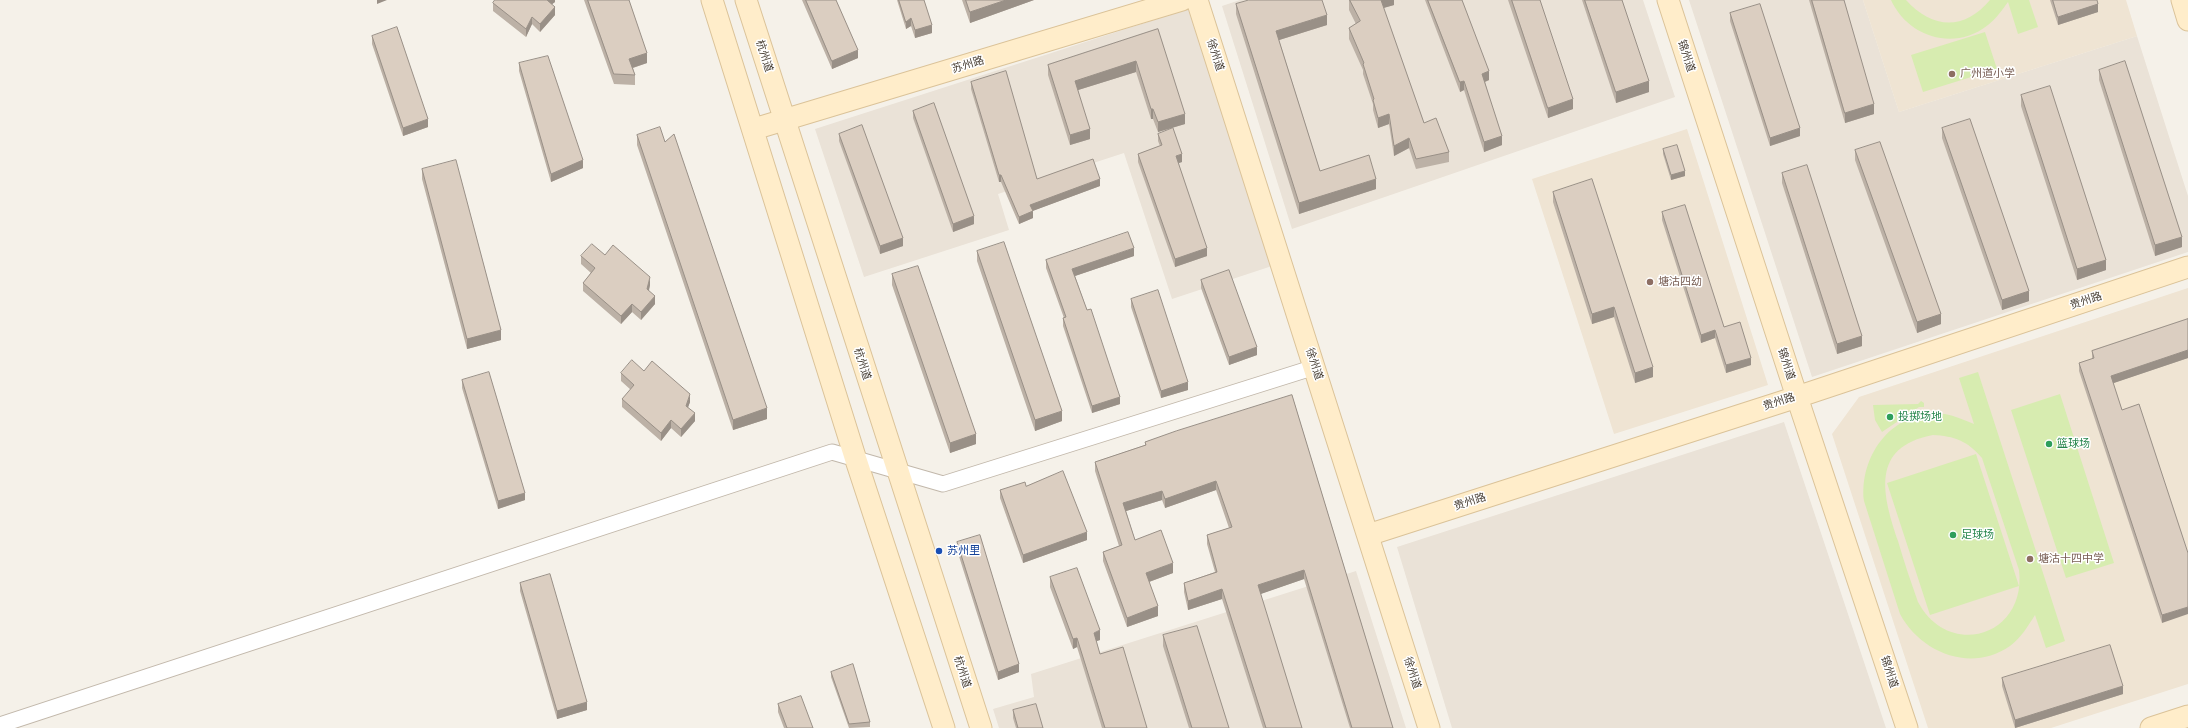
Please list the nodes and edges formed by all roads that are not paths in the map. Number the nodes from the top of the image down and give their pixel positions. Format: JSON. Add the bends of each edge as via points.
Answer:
{"nodes":[{"id":1,"x":712,"y":0,"type":"edge"},
{"id":2,"x":746,"y":0,"type":"edge"},
{"id":3,"x":1182,"y":0,"type":"edge"},
{"id":4,"x":1197,"y":0,"type":"edge"},
{"id":5,"x":1668,"y":0,"type":"edge"},
{"id":6,"x":2182,"y":0,"type":"edge"},
{"id":7,"x":2188,"y":20,"type":"edge"},
{"id":8,"x":784,"y":120,"type":"junction"},
{"id":9,"x":754,"y":129,"type":"junction"},
{"id":10,"x":2188,"y":267,"type":"edge"},
{"id":11,"x":1315,"y":367,"type":"junction"},
{"id":12,"x":1797,"y":397,"type":"junction"},
{"id":13,"x":856,"y":460,"type":"junction"},
{"id":14,"x":897,"y":472,"type":"junction"},
{"id":15,"x":1368,"y":535,"type":"junction"},
{"id":16,"x":2188,"y":716,"type":"edge"},
{"id":17,"x":0,"y":725,"type":"edge"},
{"id":18,"x":944,"y":728,"type":"edge"},
{"id":19,"x":980,"y":728,"type":"edge"},
{"id":20,"x":1429,"y":728,"type":"edge"},
{"id":21,"x":1907,"y":728,"type":"edge"},
{"id":22,"x":2151,"y":728,"type":"edge"}],
"edges":[{"from":1,"to":9,"type":"street"},
{"from":2,"to":8,"type":"street","name":"杭州道"},
{"from":3,"to":8,"type":"street","name":"苏州路"},
{"from":4,"to":11,"type":"street","name":"徐州道"},
{"from":5,"to":12,"type":"street","name":"锦州道"},
{"from":6,"to":7,"type":"street"},
{"from":8,"to":9,"type":"street","name":"苏州路"},
{"from":8,"to":14,"type":"street","name":"杭州道"},
{"from":9,"to":13,"type":"street"},
{"from":10,"to":12,"type":"street","name":"贵州路"},
{"from":11,"to":14,"type":"street","via":[[943,484]]},
{"from":11,"to":15,"type":"street","name":"徐州道"},
{"from":12,"to":15,"type":"street","name":"贵州路"},
{"from":12,"to":21,"type":"street","name":"锦州道"},
{"from":13,"to":14,"type":"street"},
{"from":13,"to":17,"type":"street","via":[[832,452]]},
{"from":13,"to":18,"type":"street"},
{"from":14,"to":19,"type":"street","name":"杭州道"},
{"from":15,"to":20,"type":"street","name":"徐州道"},
{"from":16,"to":22,"type":"street"}]}
